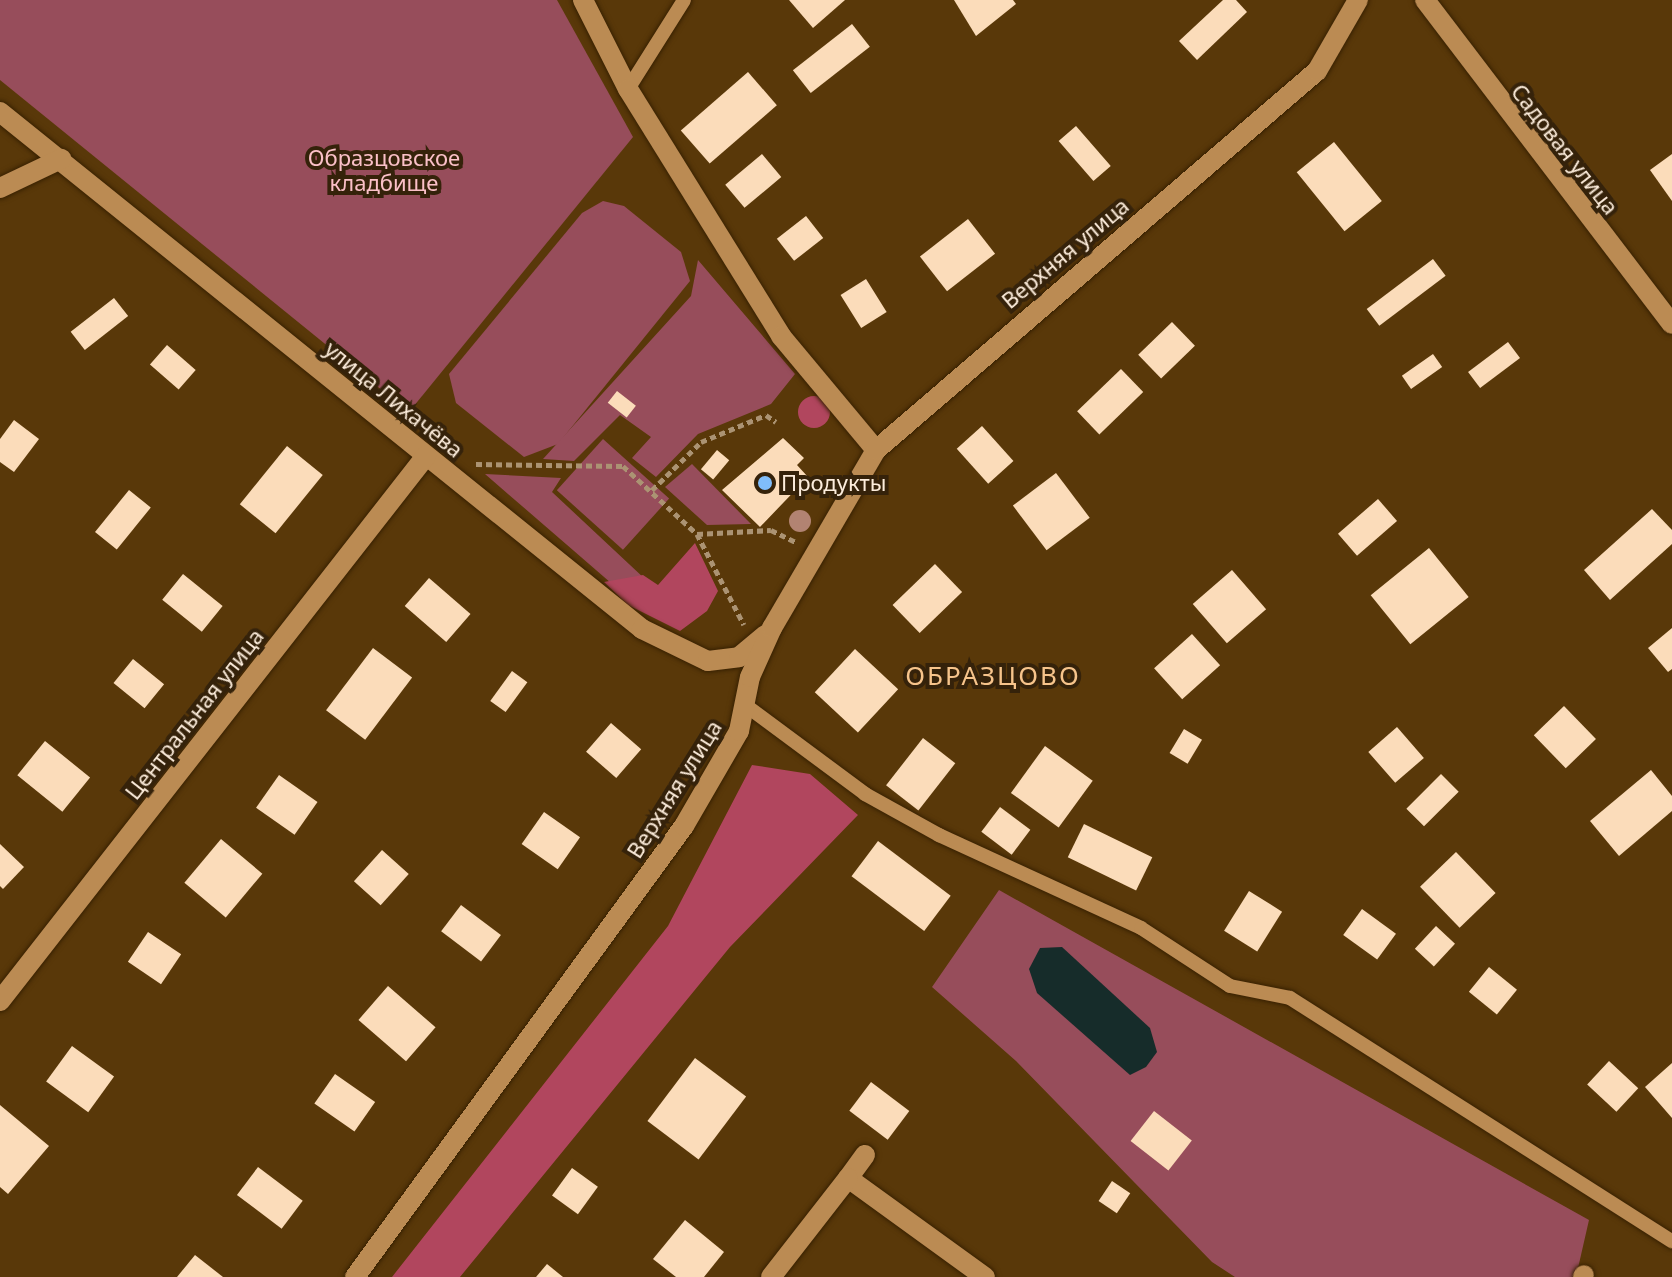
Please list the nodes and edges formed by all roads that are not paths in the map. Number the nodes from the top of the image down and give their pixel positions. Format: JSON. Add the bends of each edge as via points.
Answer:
{"nodes":[{"id":1,"x":583,"y":0,"type":"edge"},
{"id":2,"x":684,"y":0,"type":"edge"},
{"id":3,"x":1358,"y":0,"type":"edge"},
{"id":4,"x":1425,"y":0,"type":"edge"},
{"id":5,"x":628,"y":89,"type":"junction"},
{"id":6,"x":0,"y":112,"type":"edge"},
{"id":7,"x":61,"y":159,"type":"junction"},
{"id":8,"x":0,"y":188,"type":"edge"},
{"id":9,"x":1668,"y":311,"type":"edge"},
{"id":10,"x":876,"y":450,"type":"junction"},
{"id":11,"x":430,"y":459,"type":"junction"},
{"id":12,"x":765,"y":635,"type":"junction"},
{"id":13,"x":748,"y":707,"type":"junction"},
{"id":14,"x":0,"y":1001,"type":"edge"},
{"id":15,"x":865,"y":1155,"type":"dead end"},
{"id":16,"x":848,"y":1178,"type":"junction"},
{"id":17,"x":1672,"y":1241,"type":"edge"},
{"id":18,"x":355,"y":1277,"type":"edge"},
{"id":19,"x":771,"y":1277,"type":"edge"},
{"id":20,"x":985,"y":1277,"type":"edge"}],
"edges":[{"from":1,"to":5,"type":"street"},
{"from":2,"to":5,"type":"lane"},
{"from":3,"to":10,"type":"street","name":"Верхняя улица","via":[[1317,71]]},
{"from":4,"to":9,"type":"street","name":"Садовая улица"},
{"from":5,"to":10,"type":"street","via":[[781,336]]},
{"from":6,"to":7,"type":"street","name":"улица Лихачёва"},
{"from":7,"to":8,"type":"street"},
{"from":7,"to":11,"type":"street","name":"улица Лихачёва"},
{"from":10,"to":12,"type":"street","name":"Верхняя улица"},
{"from":11,"to":12,"type":"street","name":"улица Лихачёва","via":[[642,629],[691,657],[726,661]]},
{"from":11,"to":14,"type":"street","name":"Центральная улица"},
{"from":12,"to":13,"type":"street","name":"Верхняя улица","via":[[750,677]]},
{"from":13,"to":17,"type":"lane","via":[[865,794],[939,835],[1141,928],[1230,986],[1290,998]]},
{"from":13,"to":18,"type":"street","name":"Верхняя улица","via":[[684,826]]},
{"from":15,"to":16,"type":"street"},
{"from":16,"to":19,"type":"street"},
{"from":16,"to":20,"type":"street"}]}
